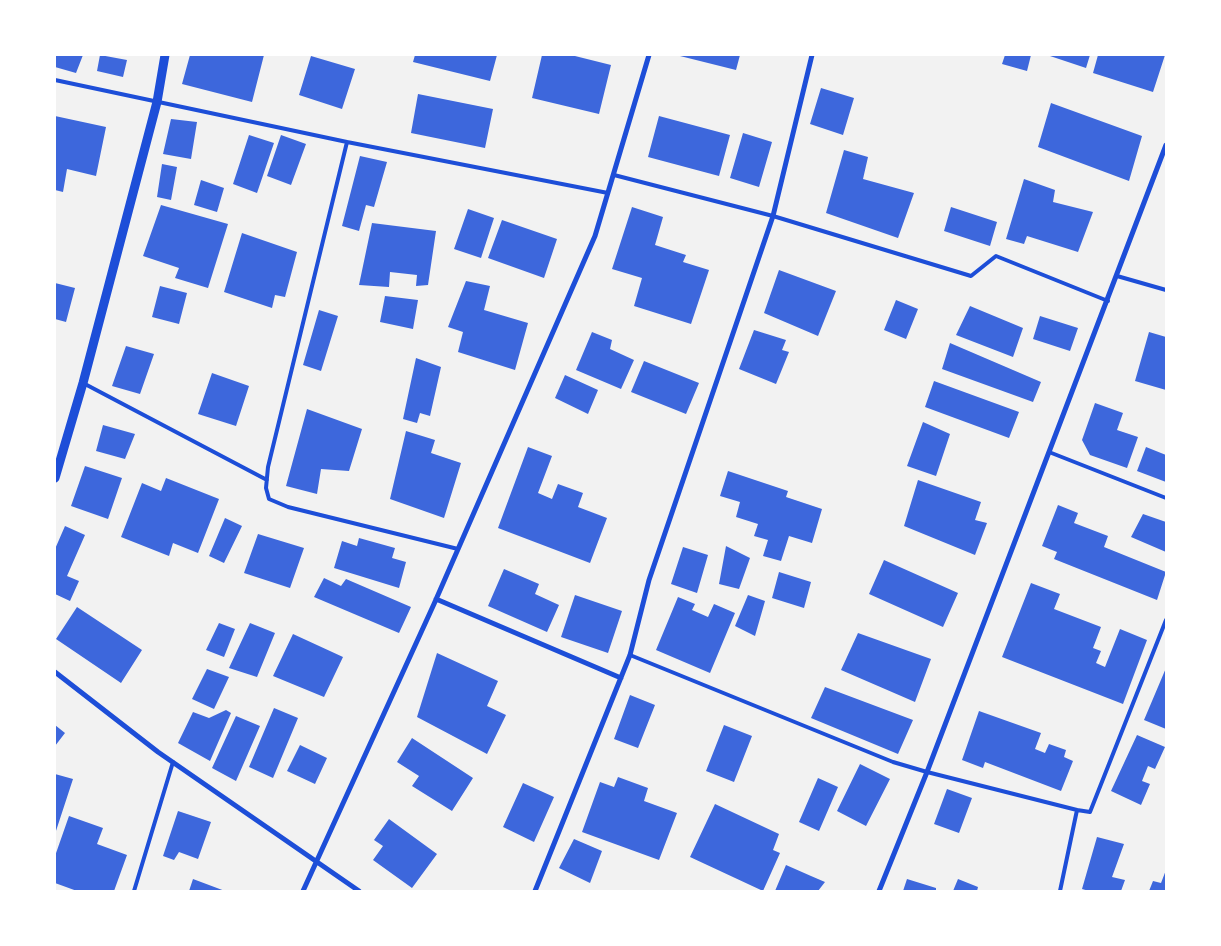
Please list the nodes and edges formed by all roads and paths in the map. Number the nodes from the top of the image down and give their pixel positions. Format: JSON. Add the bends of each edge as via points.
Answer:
{"nodes":[{"id":1,"x":165,"y":55,"type":"edge"},
{"id":2,"x":649,"y":55,"type":"edge"},
{"id":3,"x":812,"y":55,"type":"edge"},
{"id":4,"x":55,"y":80,"type":"edge"},
{"id":5,"x":157,"y":102,"type":"junction"},
{"id":6,"x":347,"y":142,"type":"junction"},
{"id":7,"x":1166,"y":145,"type":"edge"},
{"id":8,"x":614,"y":175,"type":"junction"},
{"id":9,"x":608,"y":193,"type":"junction"},
{"id":10,"x":773,"y":216,"type":"junction"},
{"id":11,"x":1117,"y":276,"type":"junction"},
{"id":12,"x":1166,"y":290,"type":"edge"},
{"id":13,"x":1108,"y":301,"type":"junction"},
{"id":14,"x":83,"y":383,"type":"junction"},
{"id":15,"x":1049,"y":452,"type":"junction"},
{"id":16,"x":56,"y":475,"type":"edge"},
{"id":17,"x":267,"y":480,"type":"junction"},
{"id":18,"x":1166,"y":498,"type":"edge"},
{"id":19,"x":458,"y":549,"type":"junction"},
{"id":20,"x":436,"y":599,"type":"junction"},
{"id":21,"x":1166,"y":620,"type":"edge"},
{"id":22,"x":630,"y":656,"type":"junction"},
{"id":23,"x":55,"y":672,"type":"edge"},
{"id":24,"x":620,"y":678,"type":"junction"},
{"id":25,"x":173,"y":762,"type":"junction"},
{"id":26,"x":927,"y":772,"type":"junction"},
{"id":27,"x":1077,"y":810,"type":"junction"},
{"id":28,"x":315,"y":863,"type":"junction"},
{"id":29,"x":134,"y":891,"type":"edge"},
{"id":30,"x":303,"y":891,"type":"edge"},
{"id":31,"x":359,"y":891,"type":"edge"},
{"id":32,"x":535,"y":891,"type":"edge"},
{"id":33,"x":879,"y":891,"type":"edge"},
{"id":34,"x":1060,"y":891,"type":"edge"}],
"edges":[{"from":1,"to":5,"type":"street"},
{"from":2,"to":8,"type":"street"},
{"from":3,"to":10,"type":"street"},
{"from":4,"to":5,"type":"lane"},
{"from":5,"to":6,"type":"lane"},
{"from":5,"to":14,"type":"street"},
{"from":6,"to":9,"type":"lane"},
{"from":6,"to":17,"type":"lane"},
{"from":7,"to":11,"type":"street"},
{"from":8,"to":9,"type":"street"},
{"from":8,"to":10,"type":"lane"},
{"from":9,"to":19,"type":"street","via":[[595,236]]},
{"from":10,"to":13,"type":"lane","via":[[971,276],[996,256]]},
{"from":10,"to":22,"type":"street","via":[[655,561]]},
{"from":11,"to":12,"type":"lane"},
{"from":11,"to":13,"type":"street"},
{"from":13,"to":15,"type":"street"},
{"from":14,"to":16,"type":"street"},
{"from":14,"to":17,"type":"lane"},
{"from":15,"to":18,"type":"lane"},
{"from":15,"to":26,"type":"street"},
{"from":17,"to":19,"type":"lane","via":[[270,499],[288,507]]},
{"from":19,"to":20,"type":"street"},
{"from":20,"to":24,"type":"street"},
{"from":20,"to":28,"type":"street"},
{"from":21,"to":27,"type":"lane","via":[[1090,812]]},
{"from":22,"to":24,"type":"street"},
{"from":22,"to":26,"type":"lane","via":[[893,762]]},
{"from":23,"to":25,"type":"street"},
{"from":24,"to":32,"type":"street"},
{"from":25,"to":28,"type":"street"},
{"from":25,"to":29,"type":"lane"},
{"from":26,"to":27,"type":"lane"},
{"from":26,"to":33,"type":"street"},
{"from":27,"to":34,"type":"lane"},
{"from":28,"to":30,"type":"street"},
{"from":28,"to":31,"type":"street"}]}
